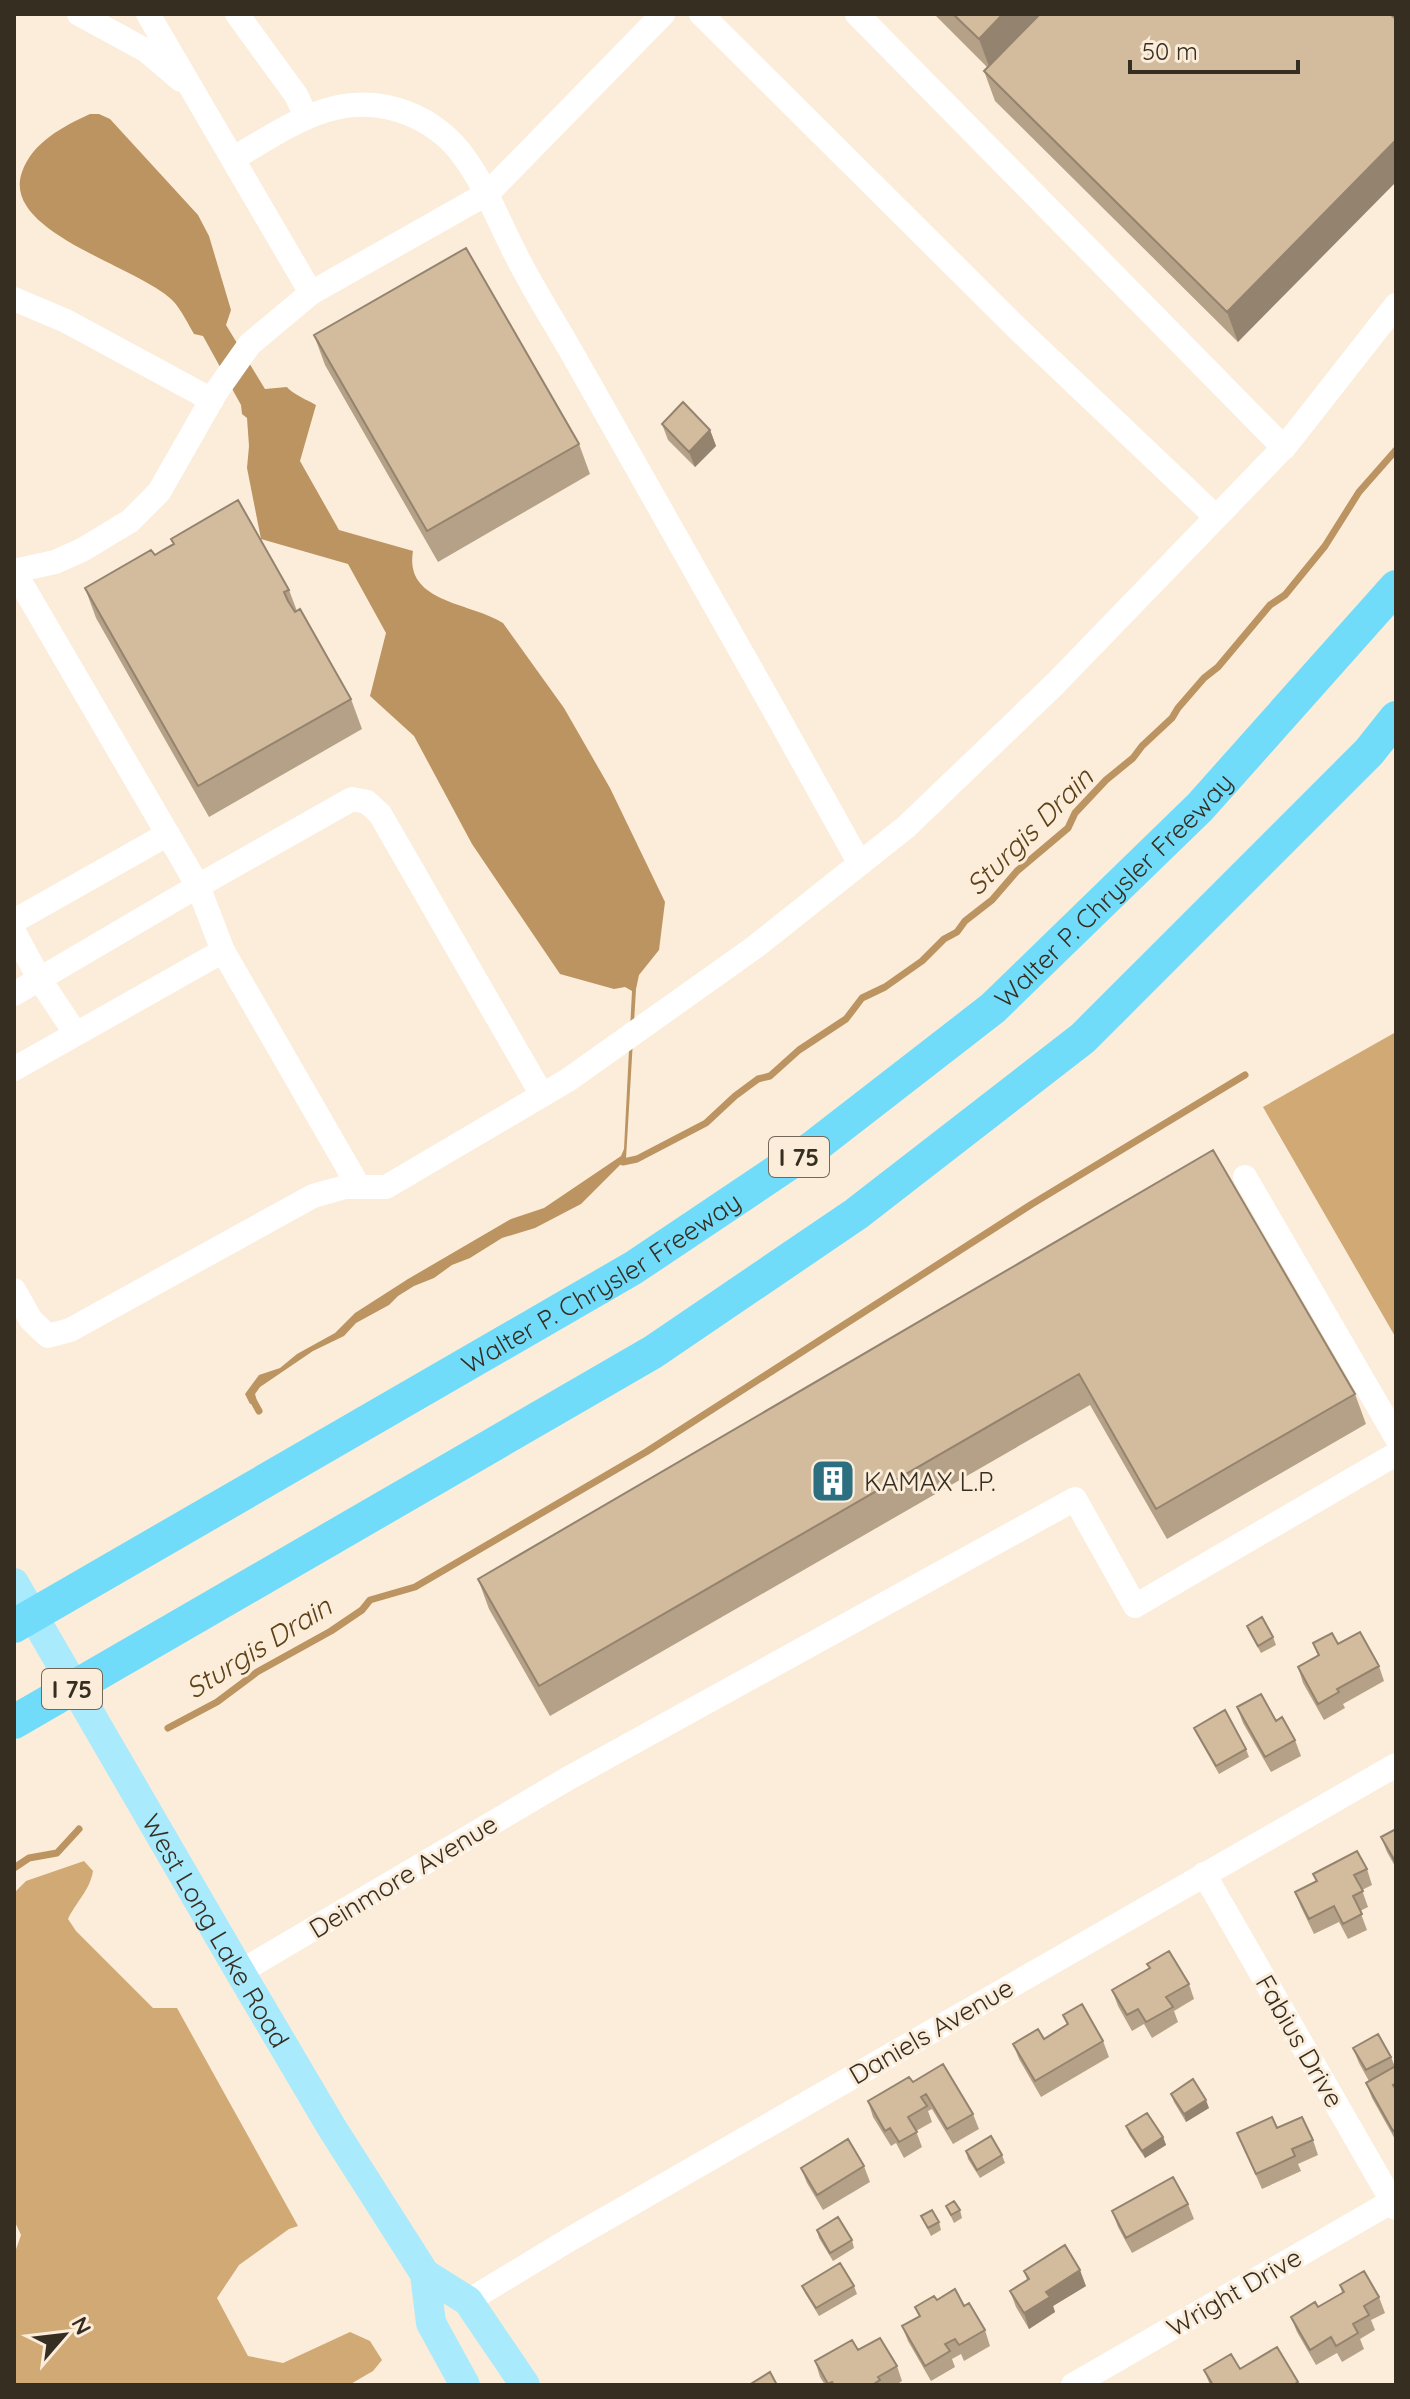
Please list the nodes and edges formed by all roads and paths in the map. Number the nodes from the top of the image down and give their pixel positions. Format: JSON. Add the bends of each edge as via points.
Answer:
{"nodes":[{"id":1,"x":79,"y":14,"type":"edge"},
{"id":2,"x":148,"y":14,"type":"edge"},
{"id":3,"x":237,"y":14,"type":"edge"},
{"id":4,"x":663,"y":14,"type":"edge"},
{"id":5,"x":701,"y":14,"type":"edge"},
{"id":6,"x":857,"y":14,"type":"edge"},
{"id":7,"x":192,"y":89,"type":"junction"},
{"id":8,"x":306,"y":116,"type":"junction"},
{"id":9,"x":234,"y":158,"type":"junction"},
{"id":10,"x":488,"y":193,"type":"junction"},
{"id":11,"x":311,"y":293,"type":"junction"},
{"id":12,"x":14,"y":299,"type":"edge"},
{"id":13,"x":1396,"y":305,"type":"edge"},
{"id":14,"x":214,"y":396,"type":"junction"},
{"id":15,"x":1284,"y":448,"type":"junction"},
{"id":16,"x":1216,"y":517,"type":"junction"},
{"id":17,"x":14,"y":571,"type":"edge"},
{"id":18,"x":1396,"y":587,"type":"edge"},
{"id":19,"x":1396,"y":718,"type":"edge"},
{"id":20,"x":1383,"y":742,"type":"edge"},
{"id":21,"x":168,"y":834,"type":"junction"},
{"id":22,"x":860,"y":864,"type":"junction"},
{"id":23,"x":198,"y":886,"type":"junction"},
{"id":24,"x":14,"y":921,"type":"edge"},
{"id":25,"x":14,"y":932,"type":"edge"},
{"id":26,"x":223,"y":951,"type":"junction"},
{"id":27,"x":40,"y":980,"type":"junction"},
{"id":28,"x":14,"y":994,"type":"edge"},
{"id":29,"x":76,"y":1034,"type":"junction"},
{"id":30,"x":14,"y":1069,"type":"edge"},
{"id":31,"x":542,"y":1095,"type":"junction"},
{"id":32,"x":1245,"y":1177,"type":"dead end"},
{"id":33,"x":359,"y":1187,"type":"junction"},
{"id":34,"x":14,"y":1290,"type":"edge"},
{"id":35,"x":1396,"y":1437,"type":"edge"},
{"id":36,"x":1396,"y":1454,"type":"edge"},
{"id":37,"x":14,"y":1583,"type":"edge"},
{"id":38,"x":14,"y":1626,"type":"edge"},
{"id":39,"x":14,"y":1722,"type":"edge"},
{"id":40,"x":1396,"y":1765,"type":"edge"},
{"id":41,"x":1204,"y":1874,"type":"junction"},
{"id":42,"x":240,"y":1972,"type":"junction"},
{"id":43,"x":1395,"y":2202,"type":"edge"},
{"id":44,"x":425,"y":2274,"type":"junction"},
{"id":45,"x":468,"y":2301,"type":"junction"},
{"id":46,"x":465,"y":2385,"type":"edge"},
{"id":47,"x":525,"y":2385,"type":"edge"},
{"id":48,"x":1073,"y":2385,"type":"edge"}],
"edges":[{"from":1,"to":7,"type":"street","via":[[147,51]]},
{"from":2,"to":7,"type":"street"},
{"from":3,"to":8,"type":"street"},
{"from":4,"to":10,"type":"street"},
{"from":5,"to":16,"type":"street"},
{"from":6,"to":15,"type":"street"},
{"from":7,"to":9,"type":"street"},
{"from":8,"to":9,"type":"street"},
{"from":8,"to":10,"type":"street","via":[[361,104],[408,113],[438,130],[462,154]]},
{"from":9,"to":11,"type":"street"},
{"from":10,"to":11,"type":"street"},
{"from":10,"to":22,"type":"street","via":[[515,252]]},
{"from":11,"to":14,"type":"street","via":[[250,344]]},
{"from":12,"to":14,"type":"street"},
{"from":13,"to":15,"type":"street"},
{"from":14,"to":17,"type":"street","via":[[159,492],[130,521],[55,562]]},
{"from":15,"to":16,"type":"street"},
{"from":16,"to":22,"type":"street","via":[[1055,684],[906,827]]},
{"from":17,"to":21,"type":"street"},
{"from":18,"to":38,"type":"highway","name":"Walter P. Chrysler Freeway","number":"I 75","via":[[1200,807],[1015,987],[815,1146],[633,1268]]},
{"from":19,"to":20,"type":"highway","number":"I 75"},
{"from":20,"to":39,"type":"highway","number":"I 75","via":[[1083,1038],[856,1214],[653,1352]]},
{"from":21,"to":23,"type":"street"},
{"from":21,"to":24,"type":"street"},
{"from":22,"to":31,"type":"street","via":[[755,947]]},
{"from":23,"to":26,"type":"street"},
{"from":23,"to":27,"type":"street"},
{"from":23,"to":31,"type":"street","via":[[352,799],[367,802],[380,814]]},
{"from":25,"to":27,"type":"street"},
{"from":26,"to":29,"type":"street"},
{"from":26,"to":33,"type":"street"},
{"from":27,"to":28,"type":"street"},
{"from":27,"to":29,"type":"street"},
{"from":29,"to":30,"type":"street"},
{"from":31,"to":33,"type":"street","via":[[386,1187]]},
{"from":32,"to":35,"type":"street"},
{"from":33,"to":34,"type":"street","via":[[313,1196],[70,1330],[48,1336],[31,1320]]},
{"from":36,"to":42,"type":"street","name":"Deinmore Avenue","via":[[1135,1606],[1075,1499],[567,1779]]},
{"from":37,"to":42,"type":"main road","name":"West Long Lake Road"},
{"from":40,"to":41,"type":"street","name":"Daniels Avenue"},
{"from":41,"to":43,"type":"street","name":"Fabius Drive"},
{"from":41,"to":45,"type":"street","name":"Daniels Avenue"},
{"from":42,"to":44,"type":"main road","name":"West Long Lake Road"},
{"from":43,"to":48,"type":"street","name":"Wright Drive"},
{"from":44,"to":45,"type":"main road","name":"West Long Lake Road"},
{"from":44,"to":46,"type":"main road","name":"West Long Lake Road","via":[[431,2323]]},
{"from":45,"to":47,"type":"main road","name":"West Long Lake Road"}]}
